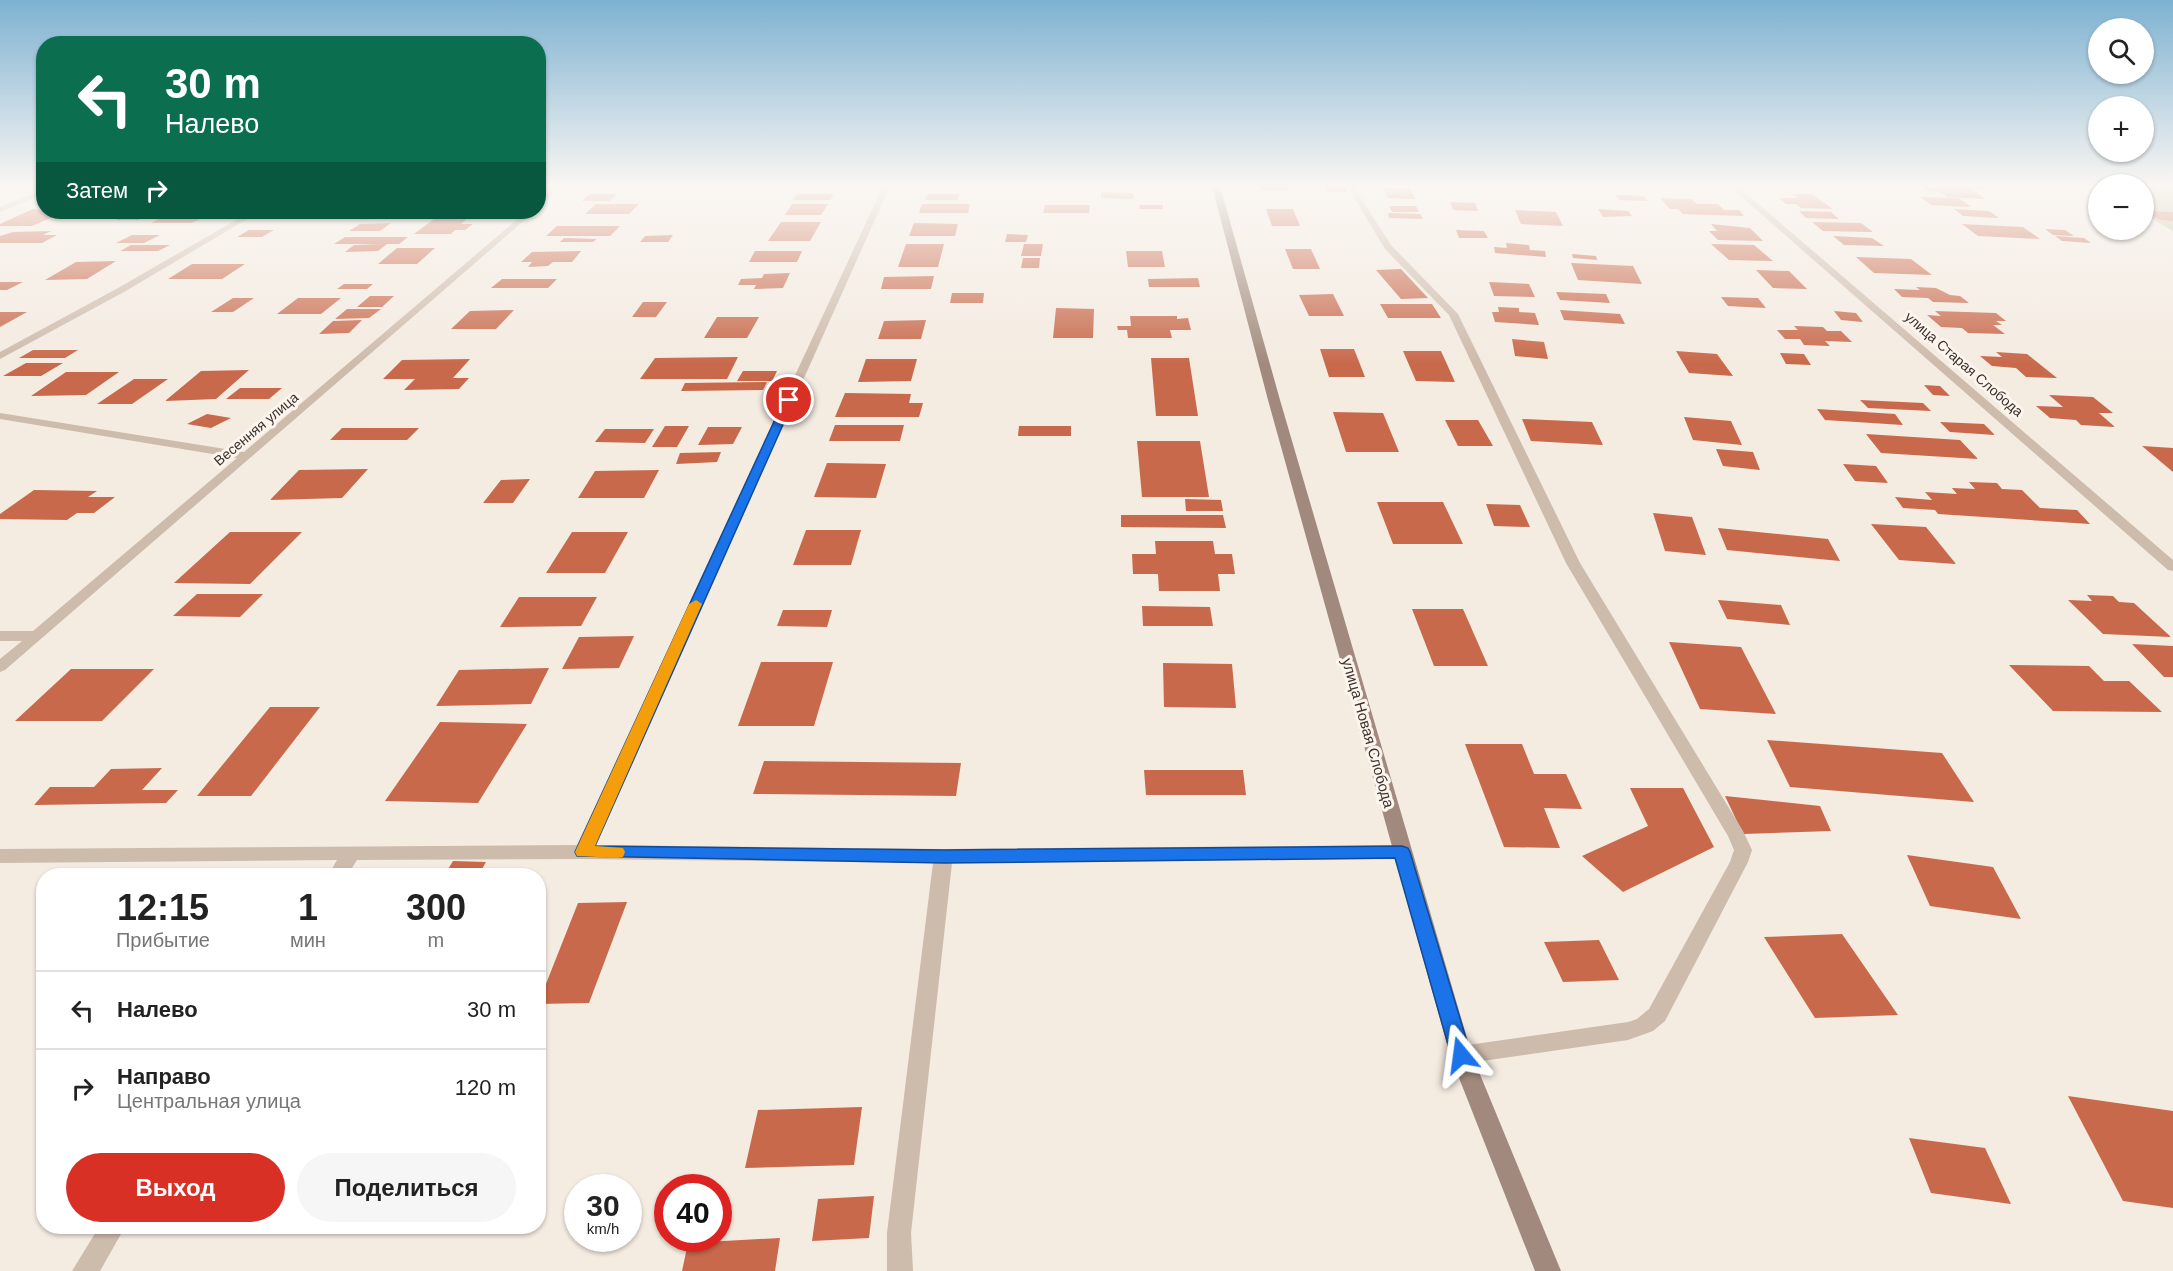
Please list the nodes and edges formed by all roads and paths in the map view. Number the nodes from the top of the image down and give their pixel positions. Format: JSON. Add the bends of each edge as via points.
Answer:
{"nodes":[{"id":1,"x":198,"y":245,"type":"edge"},
{"id":2,"x":491,"y":245,"type":"edge"},
{"id":3,"x":859,"y":245,"type":"edge"},
{"id":4,"x":1233,"y":245,"type":"edge"},
{"id":5,"x":1387,"y":245,"type":"edge"},
{"id":6,"x":1801,"y":245,"type":"edge"},
{"id":7,"x":0,"y":356,"type":"edge"},
{"id":8,"x":0,"y":416,"type":"edge"},
{"id":9,"x":246,"y":456,"type":"junction"},
{"id":10,"x":2173,"y":567,"type":"edge"},
{"id":11,"x":0,"y":636,"type":"edge"},
{"id":12,"x":36,"y":636,"type":"junction"},
{"id":13,"x":0,"y":667,"type":"edge"},
{"id":14,"x":583,"y":852,"type":"junction"},
{"id":15,"x":1402,"y":852,"type":"junction"},
{"id":16,"x":351,"y":855,"type":"junction"},
{"id":17,"x":0,"y":856,"type":"edge"},
{"id":18,"x":944,"y":856,"type":"junction"},
{"id":19,"x":342,"y":868,"type":"edge"},
{"id":20,"x":1461,"y":1055,"type":"junction"},
{"id":21,"x":109,"y":1234,"type":"edge"},
{"id":22,"x":85,"y":1271,"type":"edge"},
{"id":23,"x":900,"y":1271,"type":"edge"},
{"id":24,"x":1548,"y":1271,"type":"edge"}],
"edges":[{"from":1,"to":7,"type":"street"},
{"from":2,"to":9,"type":"street","name":"Весенняя улица"},
{"from":3,"to":14,"type":"street"},
{"from":4,"to":15,"type":"street","name":"улица Новая Слобода"},
{"from":5,"to":20,"type":"street","via":[[1453,314],[1573,563],[1743,850],[1657,1015],[1645,1025],[1628,1031]]},
{"from":6,"to":10,"type":"street","name":"улица Старая Слобода"},
{"from":8,"to":9,"type":"street"},
{"from":9,"to":12,"type":"street","name":"Весенняя улица"},
{"from":11,"to":12,"type":"street"},
{"from":12,"to":13,"type":"street","name":"Весенняя улица"},
{"from":14,"to":16,"type":"street"},
{"from":14,"to":18,"type":"street"},
{"from":15,"to":18,"type":"street"},
{"from":15,"to":20,"type":"street","name":"улица Новая Слобода"},
{"from":16,"to":17,"type":"street"},
{"from":16,"to":19,"type":"street"},
{"from":18,"to":23,"type":"street","via":[[899,1233]]},
{"from":20,"to":24,"type":"street","name":"улица Новая Слобода"},
{"from":21,"to":22,"type":"street"}]}
